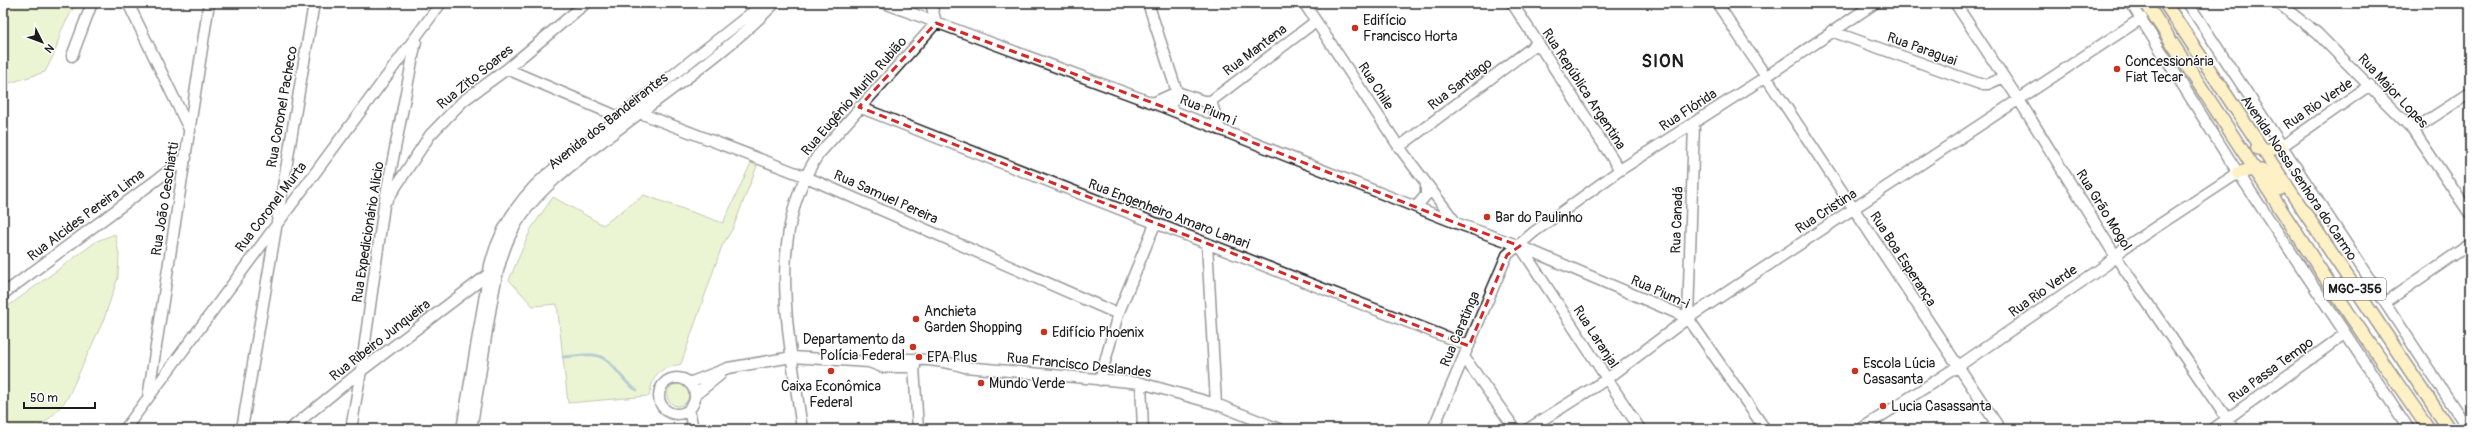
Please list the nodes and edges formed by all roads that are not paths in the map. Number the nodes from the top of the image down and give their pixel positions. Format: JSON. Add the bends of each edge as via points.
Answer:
{"nodes":[{"id":1,"x":92,"y":3,"type":"edge"},
{"id":2,"x":128,"y":3,"type":"edge"},
{"id":3,"x":209,"y":3,"type":"edge"},
{"id":4,"x":314,"y":3,"type":"edge"},
{"id":5,"x":441,"y":3,"type":"edge"},
{"id":6,"x":586,"y":3,"type":"edge"},
{"id":7,"x":764,"y":3,"type":"edge"},
{"id":8,"x":775,"y":3,"type":"edge"},
{"id":9,"x":884,"y":3,"type":"edge"},
{"id":10,"x":931,"y":3,"type":"edge"},
{"id":11,"x":1148,"y":3,"type":"edge"},
{"id":12,"x":1304,"y":3,"type":"edge"},
{"id":13,"x":1512,"y":3,"type":"edge"},
{"id":14,"x":1717,"y":3,"type":"edge"},
{"id":15,"x":1875,"y":3,"type":"edge"},
{"id":16,"x":1955,"y":3,"type":"edge"},
{"id":17,"x":2131,"y":3,"type":"edge"},
{"id":18,"x":2146,"y":3,"type":"edge"},
{"id":19,"x":2165,"y":3,"type":"edge"},
{"id":20,"x":2188,"y":3,"type":"edge"},
{"id":21,"x":2278,"y":3,"type":"edge"},
{"id":22,"x":2142,"y":18,"type":"junction"},
{"id":23,"x":1316,"y":21,"type":"junction"},
{"id":24,"x":936,"y":23,"type":"junction"},
{"id":25,"x":1831,"y":31,"type":"junction"},
{"id":26,"x":416,"y":40,"type":"junction"},
{"id":27,"x":1538,"y":43,"type":"junction"},
{"id":28,"x":72,"y":56,"type":"dead end"},
{"id":29,"x":507,"y":70,"type":"junction"},
{"id":30,"x":1767,"y":76,"type":"junction"},
{"id":31,"x":2004,"y":77,"type":"junction"},
{"id":32,"x":2370,"y":86,"type":"junction"},
{"id":33,"x":1177,"y":92,"type":"junction"},
{"id":34,"x":2470,"y":93,"type":"edge"},
{"id":35,"x":2019,"y":100,"type":"junction"},
{"id":36,"x":1211,"y":101,"type":"junction"},
{"id":37,"x":1153,"y":102,"type":"junction"},
{"id":38,"x":2212,"y":105,"type":"junction"},
{"id":39,"x":859,"y":107,"type":"junction"},
{"id":40,"x":1169,"y":109,"type":"junction"},
{"id":41,"x":640,"y":113,"type":"junction"},
{"id":42,"x":619,"y":117,"type":"junction"},
{"id":43,"x":1694,"y":124,"type":"junction"},
{"id":44,"x":1220,"y":130,"type":"junction"},
{"id":45,"x":2413,"y":130,"type":"junction"},
{"id":46,"x":190,"y":131,"type":"junction"},
{"id":47,"x":1399,"y":147,"type":"junction"},
{"id":48,"x":2281,"y":147,"type":"junction"},
{"id":49,"x":2261,"y":149,"type":"junction"},
{"id":50,"x":186,"y":158,"type":"junction"},
{"id":51,"x":2253,"y":169,"type":"junction"},
{"id":52,"x":1620,"y":170,"type":"junction"},
{"id":53,"x":2238,"y":173,"type":"junction"},
{"id":54,"x":804,"y":176,"type":"junction"},
{"id":55,"x":1426,"y":183,"type":"junction"},
{"id":56,"x":384,"y":205,"type":"junction"},
{"id":57,"x":1416,"y":207,"type":"junction"},
{"id":58,"x":1854,"y":210,"type":"junction"},
{"id":59,"x":2302,"y":210,"type":"junction"},
{"id":60,"x":2470,"y":214,"type":"edge"},
{"id":61,"x":277,"y":222,"type":"junction"},
{"id":62,"x":1456,"y":223,"type":"junction"},
{"id":63,"x":1154,"y":224,"type":"junction"},
{"id":64,"x":1207,"y":244,"type":"junction"},
{"id":65,"x":2470,"y":244,"type":"edge"},
{"id":66,"x":1520,"y":246,"type":"junction"},
{"id":67,"x":1532,"y":257,"type":"junction"},
{"id":68,"x":2116,"y":257,"type":"junction"},
{"id":69,"x":500,"y":266,"type":"junction"},
{"id":70,"x":488,"y":274,"type":"junction"},
{"id":71,"x":3,"y":294,"type":"edge"},
{"id":72,"x":2386,"y":302,"type":"junction"},
{"id":73,"x":1118,"y":314,"type":"junction"},
{"id":74,"x":1688,"y":318,"type":"junction"},
{"id":75,"x":2345,"y":334,"type":"junction"},
{"id":76,"x":1469,"y":346,"type":"junction"},
{"id":77,"x":792,"y":357,"type":"junction"},
{"id":78,"x":1464,"y":357,"type":"junction"},
{"id":79,"x":869,"y":362,"type":"junction"},
{"id":80,"x":914,"y":367,"type":"junction"},
{"id":81,"x":965,"y":367,"type":"junction"},
{"id":82,"x":1957,"y":367,"type":"junction"},
{"id":83,"x":728,"y":368,"type":"junction"},
{"id":84,"x":361,"y":371,"type":"junction"},
{"id":85,"x":1607,"y":379,"type":"junction"},
{"id":86,"x":1100,"y":380,"type":"junction"},
{"id":87,"x":690,"y":383,"type":"junction"},
{"id":88,"x":1141,"y":384,"type":"junction"},
{"id":89,"x":695,"y":395,"type":"junction"},
{"id":90,"x":147,"y":400,"type":"junction"},
{"id":91,"x":1216,"y":404,"type":"junction"},
{"id":92,"x":689,"y":409,"type":"junction"},
{"id":93,"x":2228,"y":420,"type":"junction"},
{"id":94,"x":125,"y":429,"type":"edge"},
{"id":95,"x":242,"y":429,"type":"edge"},
{"id":96,"x":290,"y":429,"type":"edge"},
{"id":97,"x":350,"y":429,"type":"edge"},
{"id":98,"x":462,"y":429,"type":"edge"},
{"id":99,"x":471,"y":429,"type":"edge"},
{"id":100,"x":693,"y":429,"type":"edge"},
{"id":101,"x":802,"y":429,"type":"edge"},
{"id":102,"x":918,"y":429,"type":"edge"},
{"id":103,"x":1143,"y":429,"type":"edge"},
{"id":104,"x":1279,"y":429,"type":"edge"},
{"id":105,"x":1433,"y":429,"type":"edge"},
{"id":106,"x":1516,"y":429,"type":"edge"},
{"id":107,"x":1528,"y":429,"type":"edge"},
{"id":108,"x":1640,"y":429,"type":"edge"},
{"id":109,"x":1765,"y":429,"type":"edge"},
{"id":110,"x":1861,"y":429,"type":"edge"},
{"id":111,"x":2000,"y":429,"type":"edge"},
{"id":112,"x":2213,"y":429,"type":"edge"},
{"id":113,"x":2234,"y":429,"type":"edge"},
{"id":114,"x":2409,"y":429,"type":"edge"},
{"id":115,"x":2428,"y":429,"type":"edge"},
{"id":116,"x":2449,"y":429,"type":"edge"},
{"id":117,"x":2468,"y":429,"type":"edge"}],
"edges":[{"from":1,"to":28,"type":"street"},
{"from":2,"to":46,"type":"street"},
{"from":3,"to":46,"type":"street","name":"Rua João Ceschiatti"},
{"from":4,"to":61,"type":"street","name":"Rua Coronel Pacheco"},
{"from":5,"to":26,"type":"street","name":"Rua Coronel Murta"},
{"from":6,"to":29,"type":"street","name":"Rua Zito Soares"},
{"from":7,"to":42,"type":"street","name":"Avenida dos Bandeirantes"},
{"from":8,"to":41,"type":"street","name":"Avenida dos Bandeirantes","via":[[709,61]]},
{"from":9,"to":24,"type":"street","name":"Rua Pium i"},
{"from":10,"to":24,"type":"street"},
{"from":11,"to":33,"type":"street"},
{"from":12,"to":23,"type":"street","name":"Rua Chile"},
{"from":13,"to":27,"type":"street","name":"Rua República Argentina"},
{"from":14,"to":30,"type":"street","name":"Rua Boa Esperança"},
{"from":15,"to":25,"type":"street","name":"Rua Flórida"},
{"from":16,"to":31,"type":"street","name":"Rua Grão Mogol"},
{"from":17,"to":22,"type":"street","number":"MGC-356"},
{"from":18,"to":38,"type":"main road","number":"MGC-356"},
{"from":19,"to":49,"type":"main road","name":"Avenida Nossa Senhora do Carmo","number":"MGC-356"},
{"from":20,"to":48,"type":"street","name":"Avenida Nossa Senhora do Carmo","number":"MGC-356"},
{"from":21,"to":32,"type":"street","name":"Rua Major Lopes","via":[[2317,32]]},
{"from":22,"to":35,"type":"street","name":"Rua Cristina"},
{"from":22,"to":53,"type":"street","number":"MGC-356"},
{"from":23,"to":36,"type":"street","name":"Rua Mantena"},
{"from":23,"to":47,"type":"street","name":"Rua Chile"},
{"from":24,"to":37,"type":"street","name":"Rua Pium i"},
{"from":24,"to":39,"type":"street","name":"Rua Eugênio Murilo Rubião"},
{"from":25,"to":30,"type":"street","name":"Rua Flórida"},
{"from":25,"to":31,"type":"street","name":"Rua Paraguai","via":[[1980,84],[1988,84]]},
{"from":26,"to":56,"type":"street","name":"Rua Expedicionário Alicio"},
{"from":26,"to":61,"type":"street","name":"Rua Coronel Murta"},
{"from":27,"to":47,"type":"street","name":"Rua Santiago"},
{"from":27,"to":52,"type":"street","name":"Rua República Argentina"},
{"from":29,"to":42,"type":"street"},
{"from":29,"to":56,"type":"street","name":"Rua Zito Soares","via":[[464,101],[430,135]]},
{"from":30,"to":43,"type":"street","name":"Rua Flórida"},
{"from":30,"to":58,"type":"street","name":"Rua Boa Esperança"},
{"from":31,"to":35,"type":"street","name":"Rua Grão Mogol"},
{"from":32,"to":45,"type":"street","name":"Rua Major Lopes"},
{"from":32,"to":48,"type":"street","name":"Rua Rio Verde"},
{"from":33,"to":36,"type":"street","via":[[1203,101]]},
{"from":33,"to":37,"type":"street"},
{"from":33,"to":40,"type":"street"},
{"from":34,"to":45,"type":"street"},
{"from":35,"to":58,"type":"street","name":"Rua Cristina"},
{"from":35,"to":68,"type":"street","name":"Rua Grão Mogol"},
{"from":36,"to":44,"type":"street"},
{"from":37,"to":40,"type":"street","name":"Rua Pium i"},
{"from":38,"to":49,"type":"main road","via":[[2228,117],[2248,142]]},
{"from":38,"to":51,"type":"main road","number":"MGC-356"},
{"from":39,"to":54,"type":"street","name":"Rua Eugênio Murilo Rubião","via":[[818,155]]},
{"from":39,"to":63,"type":"street","name":"Rua Engenheiro Amaro Lanari"},
{"from":40,"to":44,"type":"street","name":"Rua Pium i"},
{"from":41,"to":54,"type":"street","name":"Rua Samuel Pereira"},
{"from":41,"to":69,"type":"street","name":"Avenida dos Bandeirantes","via":[[573,163],[548,186],[514,228]]},
{"from":42,"to":70,"type":"street","name":"Avenida dos Bandeirantes","via":[[545,176],[527,194],[498,241]]},
{"from":43,"to":52,"type":"street","name":"Rua Flórida"},
{"from":43,"to":74,"type":"street","name":"Rua Canadá"},
{"from":44,"to":57,"type":"street","name":"Rua Pium i"},
{"from":45,"to":60,"type":"street","name":"Rua Major Lopes"},
{"from":46,"to":50,"type":"street","name":"Rua João Ceschiatti"},
{"from":47,"to":55,"type":"street","name":"Rua Chile"},
{"from":48,"to":49,"type":"main road"},
{"from":48,"to":72,"type":"street","name":"Avenida Nossa Senhora do Carmo","number":"MGC-356"},
{"from":49,"to":59,"type":"main road","name":"Avenida Nossa Senhora do Carmo","number":"MGC-356"},
{"from":50,"to":71,"type":"street","name":"Rua Alcides Pereira Lima"},
{"from":50,"to":90,"type":"street","name":"Rua João Ceschiatti"},
{"from":51,"to":53,"type":"main road"},
{"from":51,"to":59,"type":"main road","via":[[2268,174],[2285,197]]},
{"from":51,"to":115,"type":"main road","number":"MGC-356"},
{"from":52,"to":66,"type":"street","name":"Rua Flórida","via":[[1534,232]]},
{"from":53,"to":68,"type":"street","name":"Rua Rio Verde","via":[[2124,248]]},
{"from":53,"to":75,"type":"street","number":"MGC-356"},
{"from":54,"to":73,"type":"street","name":"Rua Samuel Pereira"},
{"from":54,"to":77,"type":"street","name":"Rua Eugênio Murilo Rubião","via":[[786,238],[784,271]]},
{"from":55,"to":57,"type":"street","via":[[1426,195]]},
{"from":55,"to":62,"type":"street","name":"Rua Chile"},
{"from":56,"to":84,"type":"street","name":"Rua Expedicionário Alicio"},
{"from":57,"to":62,"type":"street","name":"Rua Pium i"},
{"from":58,"to":74,"type":"street","name":"Rua Cristina"},
{"from":58,"to":82,"type":"street","name":"Rua Boa Esperança"},
{"from":59,"to":116,"type":"main road","name":"Avenida Nossa Senhora do Carmo","number":"MGC-356"},
{"from":61,"to":90,"type":"street","name":"Rua Coronel Murta"},
{"from":61,"to":95,"type":"street","name":"Rua Coronel Pacheco"},
{"from":62,"to":66,"type":"street","name":"Rua Pium i"},
{"from":63,"to":64,"type":"street","name":"Rua Engenheiro Amaro Lanari"},
{"from":63,"to":73,"type":"street"},
{"from":64,"to":76,"type":"street","name":"Rua Engenheiro Amaro Lanari"},
{"from":64,"to":91,"type":"street"},
{"from":65,"to":72,"type":"street"},
{"from":66,"to":67,"type":"street","name":"Rua Laranjal"},
{"from":66,"to":76,"type":"street","name":"Rua Caratinga","via":[[1507,255]]},
{"from":67,"to":74,"type":"street","name":"Rua Pium-i"},
{"from":67,"to":85,"type":"street","name":"Rua Laranjal"},
{"from":68,"to":82,"type":"street","name":"Rua Rio Verde"},
{"from":68,"to":93,"type":"street","name":"Rua Grão Mogol"},
{"from":69,"to":70,"type":"street","name":"Rua Ribeiro Junqueira"},
{"from":69,"to":99,"type":"street","name":"Avenida dos Bandeirantes"},
{"from":70,"to":84,"type":"street","name":"Rua Ribeiro Junqueira"},
{"from":70,"to":98,"type":"street","name":"Avenida dos Bandeirantes"},
{"from":72,"to":117,"type":"street","name":"Avenida Nossa Senhora do Carmo","number":"MGC-356"},
{"from":73,"to":86,"type":"street"},
{"from":74,"to":85,"type":"street","name":"Rua Cristina"},
{"from":74,"to":109,"type":"street","name":"Rua Pium-i"},
{"from":75,"to":93,"type":"street","name":"Rua Passa Tempo"},
{"from":75,"to":114,"type":"street","number":"MGC-356"},
{"from":76,"to":78,"type":"street","name":"Rua Caratinga"},
{"from":77,"to":79,"type":"street","name":"Rua Francisco Deslandes"},
{"from":77,"to":83,"type":"street","name":"Rua Francisco Deslandes"},
{"from":77,"to":101,"type":"street","name":"Rua Eugênio Murilo Rubião"},
{"from":78,"to":105,"type":"street","name":"Rua Caratinga"},
{"from":78,"to":106,"type":"street"},
{"from":79,"to":80,"type":"street","name":"Rua Francisco Deslandes","via":[[882,367]]},
{"from":79,"to":81,"type":"street","name":"Rua Francisco Deslandes","via":[[889,359],[952,363]]},
{"from":80,"to":81,"type":"street","name":"Rua Francisco Deslandes","via":[[951,370]]},
{"from":80,"to":102,"type":"street"},
{"from":81,"to":86,"type":"street","name":"Rua Francisco Deslandes"},
{"from":82,"to":110,"type":"street","name":"Rua Rio Verde"},
{"from":82,"to":111,"type":"street","name":"Rua Boa Esperança"},
{"from":83,"to":87,"type":"street","name":"Rua Francisco Deslandes"},
{"from":83,"to":89,"type":"street","name":"Rua Francisco Deslandes"},
{"from":84,"to":96,"type":"street","name":"Rua Ribeiro Junqueira"},
{"from":84,"to":97,"type":"street","name":"Rua Expedicionário Alicio"},
{"from":85,"to":107,"type":"street","name":"Rua Cristina"},
{"from":85,"to":108,"type":"street","name":"Rua Laranjal"},
{"from":86,"to":88,"type":"street","name":"Rua Francisco Deslandes"},
{"from":87,"to":89,"type":"street"},
{"from":87,"to":92,"type":"street","via":[[680,378],[669,379],[661,387],[659,398],[664,408],[673,413]]},
{"from":88,"to":91,"type":"street","name":"Rua Francisco Deslandes"},
{"from":88,"to":103,"type":"street"},
{"from":89,"to":92,"type":"street"},
{"from":90,"to":94,"type":"street","name":"Rua Coronel Murta"},
{"from":91,"to":104,"type":"street","name":"Rua Francisco Deslandes"},
{"from":92,"to":100,"type":"street"},
{"from":93,"to":112,"type":"street","name":"Rua Passa Tempo"},
{"from":93,"to":113,"type":"street","name":"Rua Grão Mogol"}]}
